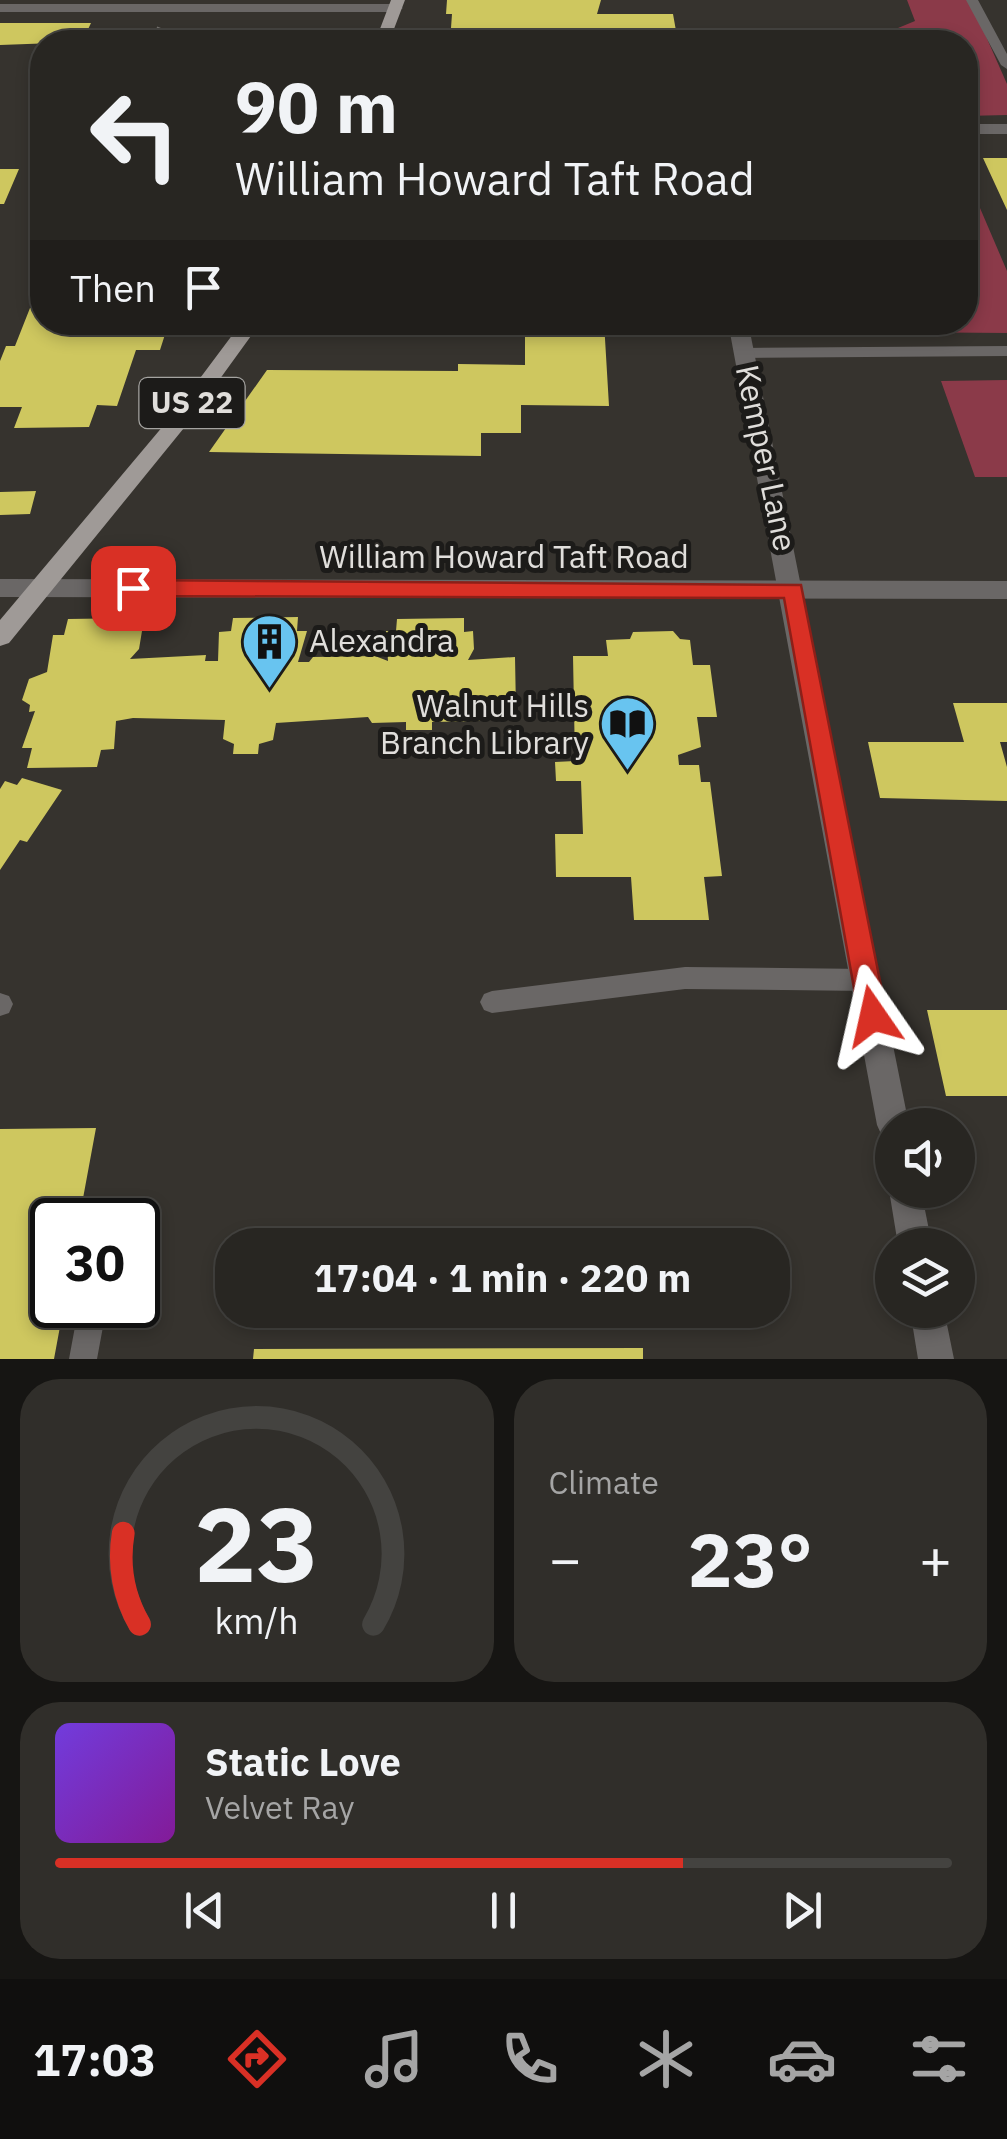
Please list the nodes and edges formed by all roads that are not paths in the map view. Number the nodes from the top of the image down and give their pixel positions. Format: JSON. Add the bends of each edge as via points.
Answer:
{"nodes":[{"id":1,"x":972,"y":0,"type":"edge"},
{"id":2,"x":173,"y":4,"type":"edge"},
{"id":3,"x":397,"y":4,"type":"edge"},
{"id":4,"x":0,"y":8,"type":"edge"},
{"id":5,"x":387,"y":30,"type":"edge"},
{"id":6,"x":1007,"y":65,"type":"edge"},
{"id":7,"x":1007,"y":129,"type":"edge"},
{"id":8,"x":978,"y":130,"type":"edge"},
{"id":9,"x":242,"y":335,"type":"edge"},
{"id":10,"x":741,"y":335,"type":"edge"},
{"id":11,"x":1007,"y":351,"type":"edge"},
{"id":12,"x":744,"y":353,"type":"junction"},
{"id":13,"x":0,"y":588,"type":"edge"},
{"id":14,"x":38,"y":588,"type":"junction"},
{"id":15,"x":1007,"y":590,"type":"edge"},
{"id":16,"x":793,"y":591,"type":"junction"},
{"id":17,"x":0,"y":636,"type":"edge"},
{"id":18,"x":866,"y":980,"type":"junction"},
{"id":19,"x":492,"y":1002,"type":"dead end"},
{"id":20,"x":890,"y":1108,"type":"edge"},
{"id":21,"x":89,"y":1328,"type":"edge"},
{"id":22,"x":930,"y":1328,"type":"edge"},
{"id":23,"x":83,"y":1359,"type":"edge"},
{"id":24,"x":936,"y":1359,"type":"edge"}],
"edges":[{"from":1,"to":6,"type":"lane"},
{"from":2,"to":3,"type":"street"},
{"from":2,"to":4,"type":"street"},
{"from":3,"to":5,"type":"main road"},
{"from":7,"to":8,"type":"street"},
{"from":9,"to":14,"type":"main road","number":"US 22"},
{"from":10,"to":12,"type":"street","name":"Kemper Lane"},
{"from":11,"to":12,"type":"lane"},
{"from":12,"to":16,"type":"street","name":"Kemper Lane"},
{"from":13,"to":14,"type":"street","name":"William Howard Taft Road"},
{"from":14,"to":16,"type":"street","name":"William Howard Taft Road"},
{"from":14,"to":17,"type":"main road","number":"US 22"},
{"from":15,"to":16,"type":"street","name":"William Howard Taft Road"},
{"from":16,"to":18,"type":"street","name":"Kemper Lane"},
{"from":18,"to":19,"type":"lane","via":[[686,978]]},
{"from":18,"to":20,"type":"street","name":"Kemper Lane"},
{"from":21,"to":23,"type":"lane"},
{"from":22,"to":24,"type":"street"}]}
